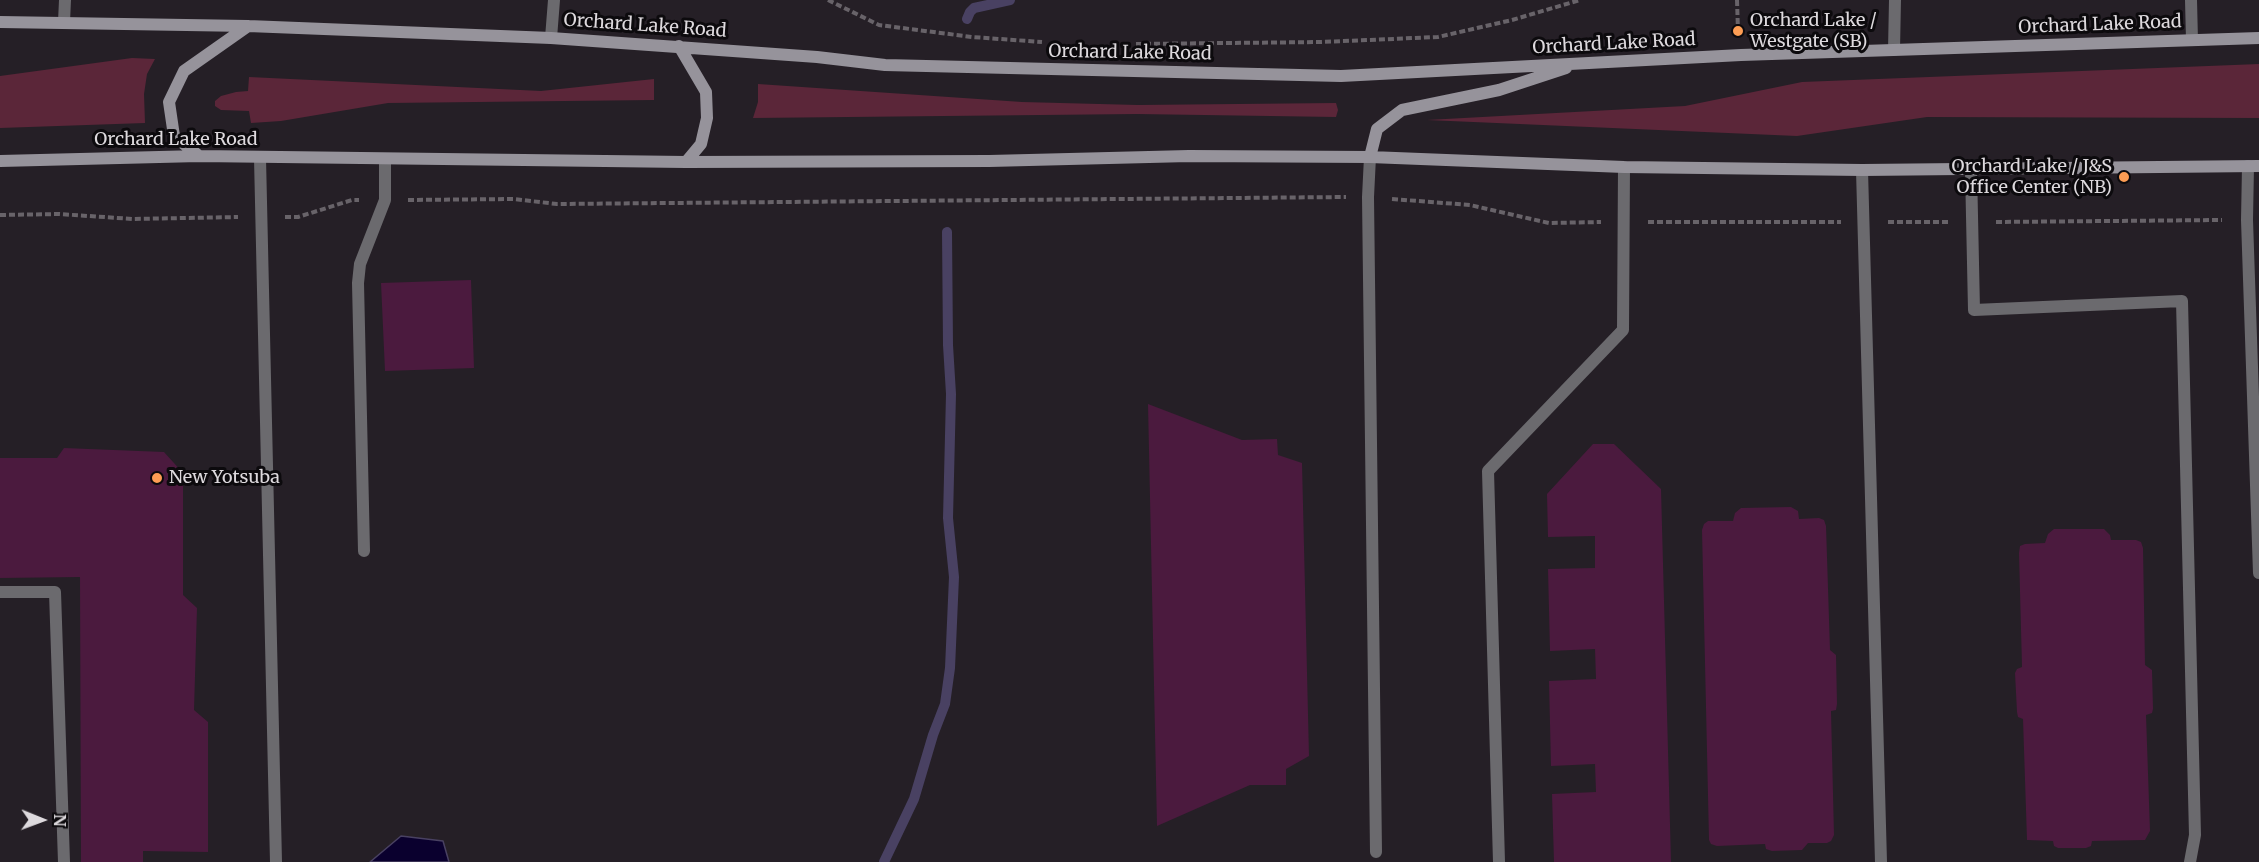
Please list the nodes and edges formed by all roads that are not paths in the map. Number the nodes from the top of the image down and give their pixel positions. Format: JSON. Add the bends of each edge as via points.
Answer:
{"nodes":[{"id":1,"x":65,"y":0,"type":"edge"},
{"id":2,"x":554,"y":0,"type":"edge"},
{"id":3,"x":1895,"y":0,"type":"edge"},
{"id":4,"x":2191,"y":0,"type":"edge"},
{"id":5,"x":0,"y":22,"type":"edge"},
{"id":6,"x":64,"y":22,"type":"junction"},
{"id":7,"x":248,"y":26,"type":"junction"},
{"id":8,"x":551,"y":38,"type":"junction"},
{"id":9,"x":2259,"y":38,"type":"edge"},
{"id":10,"x":2192,"y":40,"type":"junction"},
{"id":11,"x":679,"y":46,"type":"junction"},
{"id":12,"x":1894,"y":50,"type":"junction"},
{"id":13,"x":1581,"y":63,"type":"junction"},
{"id":14,"x":199,"y":156,"type":"junction"},
{"id":15,"x":1370,"y":157,"type":"junction"},
{"id":16,"x":260,"y":158,"type":"junction"},
{"id":17,"x":385,"y":160,"type":"junction"},
{"id":18,"x":0,"y":161,"type":"edge"},
{"id":19,"x":687,"y":162,"type":"junction"},
{"id":20,"x":2255,"y":165,"type":"edge"},
{"id":21,"x":1624,"y":167,"type":"junction"},
{"id":22,"x":1971,"y":169,"type":"junction"},
{"id":23,"x":1862,"y":170,"type":"junction"},
{"id":24,"x":364,"y":551,"type":"dead end"},
{"id":25,"x":2259,"y":573,"type":"edge"},
{"id":26,"x":0,"y":592,"type":"edge"},
{"id":27,"x":1376,"y":852,"type":"dead end"},
{"id":28,"x":64,"y":862,"type":"edge"},
{"id":29,"x":276,"y":862,"type":"edge"},
{"id":30,"x":1499,"y":862,"type":"edge"},
{"id":31,"x":1881,"y":862,"type":"edge"},
{"id":32,"x":2190,"y":862,"type":"edge"}],
"edges":[{"from":1,"to":6,"type":"lane"},
{"from":2,"to":8,"type":"lane"},
{"from":3,"to":12,"type":"lane"},
{"from":4,"to":10,"type":"lane"},
{"from":5,"to":6,"type":"main road","name":"Orchard Lake Road"},
{"from":6,"to":7,"type":"main road","name":"Orchard Lake Road"},
{"from":7,"to":8,"type":"main road","name":"Orchard Lake Road"},
{"from":7,"to":14,"type":"main road","via":[[184,71],[169,102],[174,136]]},
{"from":8,"to":11,"type":"main road","name":"Orchard Lake Road"},
{"from":9,"to":10,"type":"main road","name":"Orchard Lake Road"},
{"from":10,"to":12,"type":"main road","name":"Orchard Lake Road"},
{"from":11,"to":13,"type":"main road","name":"Orchard Lake Road","via":[[885,65],[1329,75]]},
{"from":11,"to":19,"type":"main road","via":[[706,92],[707,118],[701,144]]},
{"from":12,"to":13,"type":"main road","name":"Orchard Lake Road"},
{"from":13,"to":15,"type":"main road","via":[[1498,90],[1402,110],[1377,129]]},
{"from":14,"to":16,"type":"main road","name":"Orchard Lake Road"},
{"from":14,"to":18,"type":"main road","name":"Orchard Lake Road"},
{"from":15,"to":19,"type":"main road","name":"Orchard Lake Road"},
{"from":15,"to":21,"type":"main road","name":"Orchard Lake Road"},
{"from":15,"to":27,"type":"lane"},
{"from":16,"to":17,"type":"main road","name":"Orchard Lake Road"},
{"from":16,"to":29,"type":"lane"},
{"from":17,"to":19,"type":"main road","name":"Orchard Lake Road"},
{"from":17,"to":24,"type":"lane","via":[[385,200],[360,264],[358,284]]},
{"from":20,"to":22,"type":"main road","name":"Orchard Lake Road"},
{"from":20,"to":25,"type":"lane","via":[[2247,220]]},
{"from":21,"to":23,"type":"main road","name":"Orchard Lake Road"},
{"from":21,"to":30,"type":"lane","via":[[1623,330],[1488,471]]},
{"from":22,"to":23,"type":"main road","name":"Orchard Lake Road"},
{"from":22,"to":32,"type":"lane","via":[[1974,310],[2182,301],[2195,835]]},
{"from":23,"to":31,"type":"lane"},
{"from":26,"to":28,"type":"lane","via":[[55,592]]}]}
